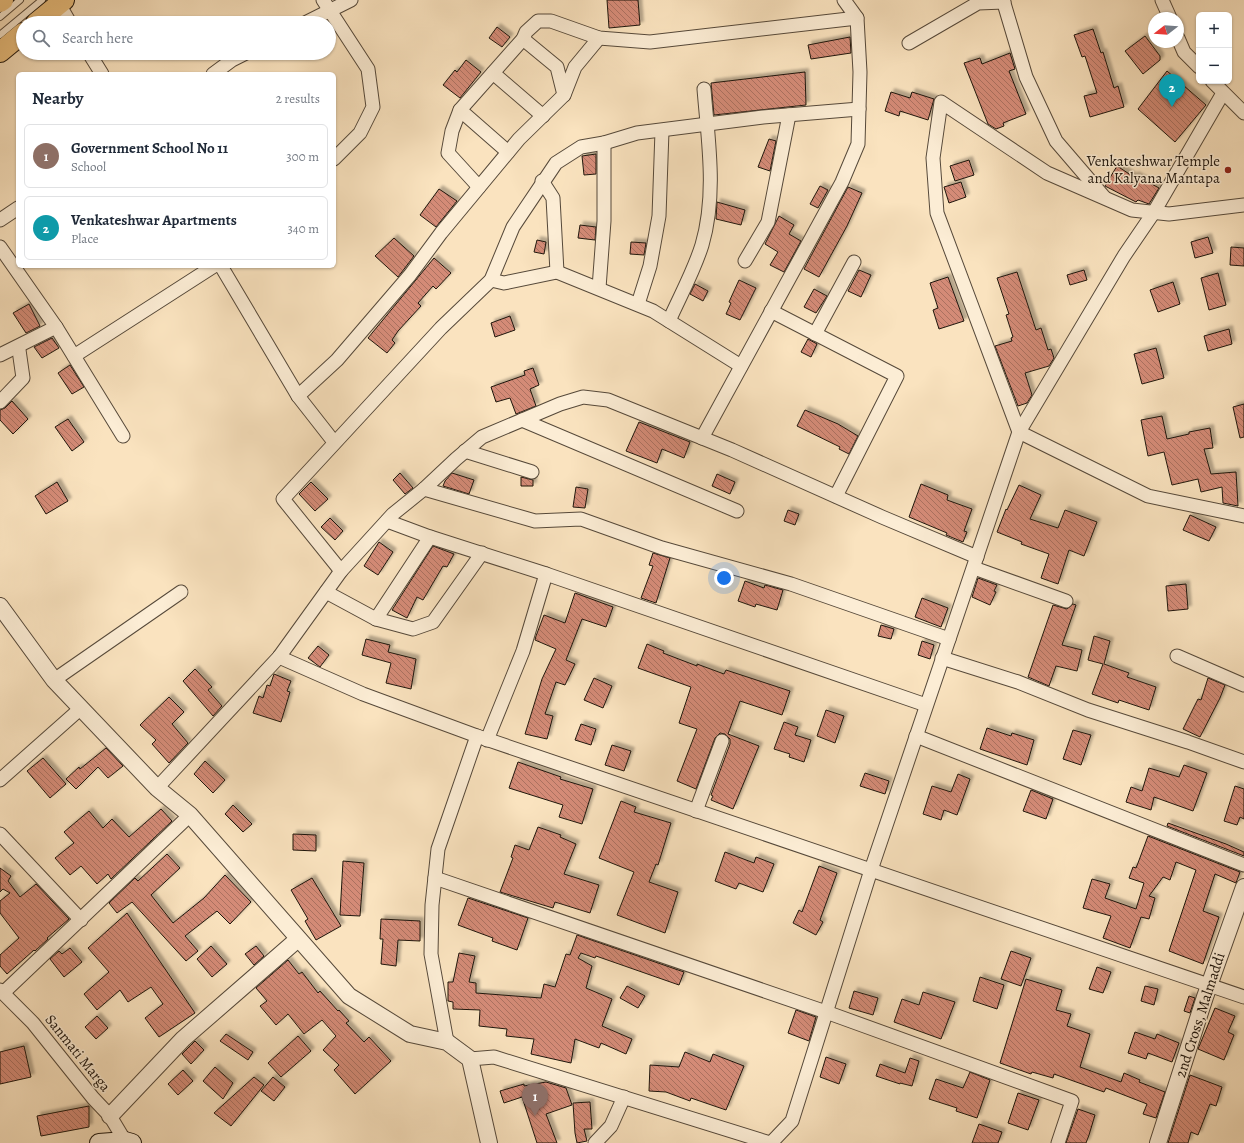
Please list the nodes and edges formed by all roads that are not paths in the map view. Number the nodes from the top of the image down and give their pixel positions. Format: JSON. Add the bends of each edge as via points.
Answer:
{"nodes":[{"id":1,"x":3,"y":0,"type":"edge"},
{"id":2,"x":20,"y":0,"type":"edge"},
{"id":3,"x":351,"y":0,"type":"edge"},
{"id":4,"x":844,"y":0,"type":"edge"},
{"id":5,"x":1162,"y":0,"type":"edge"},
{"id":6,"x":55,"y":1,"type":"edge"},
{"id":7,"x":1004,"y":1,"type":"edge"},
{"id":8,"x":0,"y":2,"type":"edge"},
{"id":9,"x":327,"y":5,"type":"edge"},
{"id":10,"x":1167,"y":12,"type":"edge"},
{"id":11,"x":31,"y":16,"type":"edge"},
{"id":12,"x":42,"y":16,"type":"edge"},
{"id":13,"x":65,"y":16,"type":"edge"},
{"id":14,"x":314,"y":16,"type":"edge"},
{"id":15,"x":334,"y":16,"type":"edge"},
{"id":16,"x":0,"y":17,"type":"edge"},
{"id":17,"x":857,"y":18,"type":"junction"},
{"id":18,"x":336,"y":19,"type":"edge"},
{"id":19,"x":16,"y":25,"type":"edge"},
{"id":20,"x":0,"y":35,"type":"edge"},
{"id":21,"x":599,"y":38,"type":"junction"},
{"id":22,"x":16,"y":39,"type":"edge"},
{"id":23,"x":523,"y":39,"type":"junction"},
{"id":24,"x":909,"y":43,"type":"dead end"},
{"id":25,"x":1182,"y":48,"type":"edge"},
{"id":26,"x":0,"y":52,"type":"edge"},
{"id":27,"x":93,"y":60,"type":"edge"},
{"id":28,"x":232,"y":60,"type":"edge"},
{"id":29,"x":1196,"y":65,"type":"edge"},
{"id":30,"x":101,"y":72,"type":"edge"},
{"id":31,"x":216,"y":72,"type":"edge"},
{"id":32,"x":493,"y":73,"type":"junction"},
{"id":33,"x":1215,"y":84,"type":"edge"},
{"id":34,"x":704,"y":89,"type":"dead end"},
{"id":35,"x":1223,"y":93,"type":"junction"},
{"id":36,"x":564,"y":95,"type":"junction"},
{"id":37,"x":859,"y":109,"type":"junction"},
{"id":38,"x":460,"y":110,"type":"junction"},
{"id":39,"x":1244,"y":113,"type":"edge"},
{"id":40,"x":789,"y":115,"type":"junction"},
{"id":41,"x":543,"y":116,"type":"junction"},
{"id":42,"x":707,"y":124,"type":"junction"},
{"id":43,"x":662,"y":131,"type":"junction"},
{"id":44,"x":604,"y":143,"type":"junction"},
{"id":45,"x":508,"y":152,"type":"junction"},
{"id":46,"x":336,"y":157,"type":"edge"},
{"id":47,"x":542,"y":181,"type":"junction"},
{"id":48,"x":479,"y":187,"type":"junction"},
{"id":49,"x":1105,"y":198,"type":"junction"},
{"id":50,"x":1244,"y":205,"type":"edge"},
{"id":51,"x":16,"y":209,"type":"edge"},
{"id":52,"x":1154,"y":212,"type":"junction"},
{"id":53,"x":0,"y":220,"type":"edge"},
{"id":54,"x":0,"y":247,"type":"edge"},
{"id":55,"x":745,"y":261,"type":"dead end"},
{"id":56,"x":854,"y":262,"type":"dead end"},
{"id":57,"x":211,"y":268,"type":"edge"},
{"id":58,"x":223,"y":268,"type":"edge"},
{"id":59,"x":556,"y":272,"type":"junction"},
{"id":60,"x":491,"y":280,"type":"junction"},
{"id":61,"x":599,"y":288,"type":"junction"},
{"id":62,"x":638,"y":304,"type":"junction"},
{"id":63,"x":771,"y":312,"type":"junction"},
{"id":64,"x":669,"y":320,"type":"junction"},
{"id":65,"x":56,"y":327,"type":"junction"},
{"id":66,"x":815,"y":334,"type":"junction"},
{"id":67,"x":19,"y":350,"type":"dead end"},
{"id":68,"x":0,"y":355,"type":"edge"},
{"id":69,"x":74,"y":356,"type":"junction"},
{"id":70,"x":741,"y":366,"type":"junction"},
{"id":71,"x":298,"y":396,"type":"junction"},
{"id":72,"x":0,"y":402,"type":"edge"},
{"id":73,"x":522,"y":420,"type":"junction"},
{"id":74,"x":1019,"y":432,"type":"junction"},
{"id":75,"x":123,"y":436,"type":"dead end"},
{"id":76,"x":702,"y":438,"type":"junction"},
{"id":77,"x":334,"y":442,"type":"junction"},
{"id":78,"x":465,"y":451,"type":"junction"},
{"id":79,"x":532,"y":472,"type":"dead end"},
{"id":80,"x":424,"y":489,"type":"junction"},
{"id":81,"x":836,"y":496,"type":"junction"},
{"id":82,"x":738,"y":511,"type":"dead end"},
{"id":83,"x":1244,"y":516,"type":"edge"},
{"id":84,"x":387,"y":521,"type":"junction"},
{"id":85,"x":430,"y":537,"type":"junction"},
{"id":86,"x":482,"y":553,"type":"junction"},
{"id":87,"x":975,"y":562,"type":"junction"},
{"id":88,"x":341,"y":571,"type":"junction"},
{"id":89,"x":546,"y":574,"type":"junction"},
{"id":90,"x":180,"y":592,"type":"dead end"},
{"id":91,"x":326,"y":592,"type":"junction"},
{"id":92,"x":1066,"y":601,"type":"dead end"},
{"id":93,"x":0,"y":606,"type":"edge"},
{"id":94,"x":376,"y":619,"type":"junction"},
{"id":95,"x":949,"y":639,"type":"junction"},
{"id":96,"x":1177,"y":656,"type":"dead end"},
{"id":97,"x":279,"y":657,"type":"junction"},
{"id":98,"x":942,"y":658,"type":"junction"},
{"id":99,"x":54,"y":680,"type":"junction"},
{"id":100,"x":1244,"y":684,"type":"edge"},
{"id":101,"x":926,"y":705,"type":"junction"},
{"id":102,"x":80,"y":709,"type":"junction"},
{"id":103,"x":916,"y":736,"type":"junction"},
{"id":104,"x":482,"y":738,"type":"junction"},
{"id":105,"x":722,"y":741,"type":"dead end"},
{"id":106,"x":1244,"y":762,"type":"edge"},
{"id":107,"x":0,"y":780,"type":"edge"},
{"id":108,"x":157,"y":788,"type":"junction"},
{"id":109,"x":696,"y":811,"type":"junction"},
{"id":110,"x":190,"y":815,"type":"junction"},
{"id":111,"x":0,"y":834,"type":"edge"},
{"id":112,"x":1244,"y":865,"type":"edge"},
{"id":113,"x":871,"y":870,"type":"junction"},
{"id":114,"x":435,"y":878,"type":"junction"},
{"id":115,"x":1244,"y":887,"type":"edge"},
{"id":116,"x":82,"y":920,"type":"junction"},
{"id":117,"x":298,"y":938,"type":"junction"},
{"id":118,"x":1210,"y":985,"type":"junction"},
{"id":119,"x":2,"y":992,"type":"edge"},
{"id":120,"x":1244,"y":997,"type":"edge"},
{"id":121,"x":826,"y":1012,"type":"junction"},
{"id":122,"x":447,"y":1042,"type":"junction"},
{"id":123,"x":470,"y":1059,"type":"junction"},
{"id":124,"x":624,"y":1097,"type":"junction"},
{"id":125,"x":110,"y":1116,"type":"junction"},
{"id":126,"x":129,"y":1142,"type":"edge"},
{"id":127,"x":99,"y":1143,"type":"edge"},
{"id":128,"x":489,"y":1143,"type":"edge"},
{"id":129,"x":595,"y":1143,"type":"edge"},
{"id":130,"x":771,"y":1143,"type":"edge"},
{"id":131,"x":1058,"y":1143,"type":"edge"},
{"id":132,"x":1158,"y":1143,"type":"edge"}],
"edges":[{"from":1,"to":8,"type":"main road"},
{"from":2,"to":16,"type":"lane"},
{"from":3,"to":9,"type":"street"},
{"from":4,"to":17,"type":"street"},
{"from":5,"to":10,"type":"street"},
{"from":6,"to":11,"type":"lane"},
{"from":6,"to":12,"type":"main road"},
{"from":6,"to":13,"type":"street"},
{"from":7,"to":24,"type":"street","via":[[978,3]]},
{"from":7,"to":49,"type":"street","via":[[1026,77],[1056,140]]},
{"from":9,"to":14,"type":"street"},
{"from":9,"to":15,"type":"street"},
{"from":17,"to":21,"type":"street","via":[[650,42]]},
{"from":17,"to":37,"type":"street"},
{"from":18,"to":46,"type":"street","via":[[368,69],[373,107],[360,133]]},
{"from":19,"to":20,"type":"lane"},
{"from":21,"to":23,"type":"street","via":[[551,21],[538,21],[526,32]]},
{"from":21,"to":36,"type":"street","via":[[575,67]]},
{"from":22,"to":26,"type":"main road"},
{"from":23,"to":32,"type":"street"},
{"from":23,"to":36,"type":"street","via":[[557,67]]},
{"from":25,"to":29,"type":"street"},
{"from":27,"to":30,"type":"street"},
{"from":28,"to":31,"type":"street"},
{"from":32,"to":38,"type":"street"},
{"from":32,"to":41,"type":"street"},
{"from":33,"to":35,"type":"street"},
{"from":34,"to":42,"type":"street"},
{"from":35,"to":39,"type":"street"},
{"from":35,"to":52,"type":"street"},
{"from":36,"to":41,"type":"street"},
{"from":37,"to":40,"type":"street"},
{"from":37,"to":63,"type":"street","via":[[858,144],[842,182]]},
{"from":38,"to":45,"type":"street"},
{"from":38,"to":48,"type":"street","via":[[448,152]]},
{"from":40,"to":42,"type":"street"},
{"from":40,"to":55,"type":"street","via":[[768,222]]},
{"from":41,"to":45,"type":"street"},
{"from":42,"to":43,"type":"street"},
{"from":42,"to":64,"type":"street","via":[[711,164],[702,244]]},
{"from":43,"to":44,"type":"street","via":[[637,133]]},
{"from":43,"to":62,"type":"street","via":[[659,216],[650,266]]},
{"from":44,"to":47,"type":"street","via":[[581,147],[556,163]]},
{"from":44,"to":61,"type":"street","via":[[604,221]]},
{"from":45,"to":48,"type":"street"},
{"from":47,"to":59,"type":"street","via":[[553,198]]},
{"from":47,"to":60,"type":"street","via":[[513,227]]},
{"from":48,"to":71,"type":"street","via":[[410,275],[337,360]]},
{"from":49,"to":52,"type":"street","via":[[1132,210]]},
{"from":49,"to":74,"type":"street","via":[[1047,173],[941,102],[933,158],[937,213]]},
{"from":50,"to":52,"type":"street","via":[[1169,214]]},
{"from":51,"to":53,"type":"street"},
{"from":52,"to":74,"type":"street","via":[[1124,256]]},
{"from":54,"to":65,"type":"street"},
{"from":56,"to":66,"type":"street"},
{"from":57,"to":69,"type":"street"},
{"from":58,"to":71,"type":"street"},
{"from":59,"to":60,"type":"street","via":[[504,283]]},
{"from":59,"to":61,"type":"street"},
{"from":60,"to":77,"type":"street","via":[[441,328]]},
{"from":61,"to":62,"type":"street"},
{"from":62,"to":64,"type":"street"},
{"from":63,"to":66,"type":"street"},
{"from":63,"to":70,"type":"street"},
{"from":64,"to":70,"type":"street"},
{"from":65,"to":68,"type":"street"},
{"from":65,"to":69,"type":"street"},
{"from":66,"to":81,"type":"street","via":[[897,376]]},
{"from":67,"to":72,"type":"street","via":[[23,378]]},
{"from":69,"to":75,"type":"street"},
{"from":70,"to":76,"type":"street"},
{"from":71,"to":77,"type":"street"},
{"from":73,"to":76,"type":"street","via":[[583,397],[608,400]]},
{"from":73,"to":78,"type":"street","via":[[482,437]]},
{"from":73,"to":82,"type":"street"},
{"from":74,"to":83,"type":"street","via":[[1148,496]]},
{"from":74,"to":87,"type":"street"},
{"from":76,"to":81,"type":"street"},
{"from":77,"to":88,"type":"street","via":[[283,499]]},
{"from":78,"to":79,"type":"street"},
{"from":78,"to":80,"type":"street"},
{"from":80,"to":84,"type":"street"},
{"from":80,"to":95,"type":"street","via":[[535,521],[581,519],[662,548],[791,584]]},
{"from":81,"to":87,"type":"street"},
{"from":84,"to":85,"type":"street"},
{"from":84,"to":88,"type":"street"},
{"from":85,"to":86,"type":"street"},
{"from":85,"to":94,"type":"street"},
{"from":86,"to":89,"type":"street"},
{"from":86,"to":94,"type":"street","via":[[433,622],[413,629]]},
{"from":87,"to":92,"type":"street"},
{"from":87,"to":95,"type":"street"},
{"from":88,"to":91,"type":"street"},
{"from":89,"to":101,"type":"street"},
{"from":89,"to":104,"type":"street","via":[[523,651]]},
{"from":90,"to":99,"type":"street"},
{"from":91,"to":94,"type":"street"},
{"from":91,"to":97,"type":"street"},
{"from":93,"to":99,"type":"street"},
{"from":95,"to":98,"type":"street"},
{"from":96,"to":100,"type":"street"},
{"from":97,"to":104,"type":"street","via":[[363,694]]},
{"from":97,"to":108,"type":"street"},
{"from":98,"to":101,"type":"street"},
{"from":98,"to":106,"type":"street","via":[[1018,682],[1088,710]]},
{"from":99,"to":102,"type":"street"},
{"from":101,"to":103,"type":"street"},
{"from":102,"to":107,"type":"street"},
{"from":102,"to":108,"type":"street"},
{"from":103,"to":112,"type":"street"},
{"from":103,"to":113,"type":"street"},
{"from":104,"to":109,"type":"street"},
{"from":104,"to":114,"type":"street","via":[[438,849]]},
{"from":105,"to":109,"type":"street"},
{"from":108,"to":110,"type":"street"},
{"from":109,"to":113,"type":"street"},
{"from":110,"to":116,"type":"street"},
{"from":110,"to":117,"type":"street"},
{"from":111,"to":116,"type":"street"},
{"from":113,"to":118,"type":"street"},
{"from":113,"to":121,"type":"street"},
{"from":114,"to":121,"type":"street"},
{"from":114,"to":122,"type":"street","via":[[431,954]]},
{"from":115,"to":118,"type":"street","name":"2nd Cross, Malmaddi"},
{"from":116,"to":119,"type":"street"},
{"from":117,"to":122,"type":"street","via":[[349,996],[410,1034]]},
{"from":117,"to":125,"type":"street","via":[[184,1039]]},
{"from":118,"to":120,"type":"street"},
{"from":118,"to":132,"type":"street","name":"2nd Cross, Malmaddi"},
{"from":119,"to":125,"type":"street","name":"Sanmati Marga","via":[[33,1023]]},
{"from":121,"to":130,"type":"street","via":[[792,1121]]},
{"from":121,"to":131,"type":"street","via":[[1072,1101]]},
{"from":122,"to":123,"type":"street"},
{"from":123,"to":124,"type":"street","via":[[494,1057]]},
{"from":123,"to":128,"type":"street"},
{"from":124,"to":129,"type":"street","via":[[611,1126]]},
{"from":124,"to":130,"type":"street"},
{"from":125,"to":126,"type":"street","name":"Sanmati Marga"},
{"from":126,"to":127,"type":"main road"}]}
